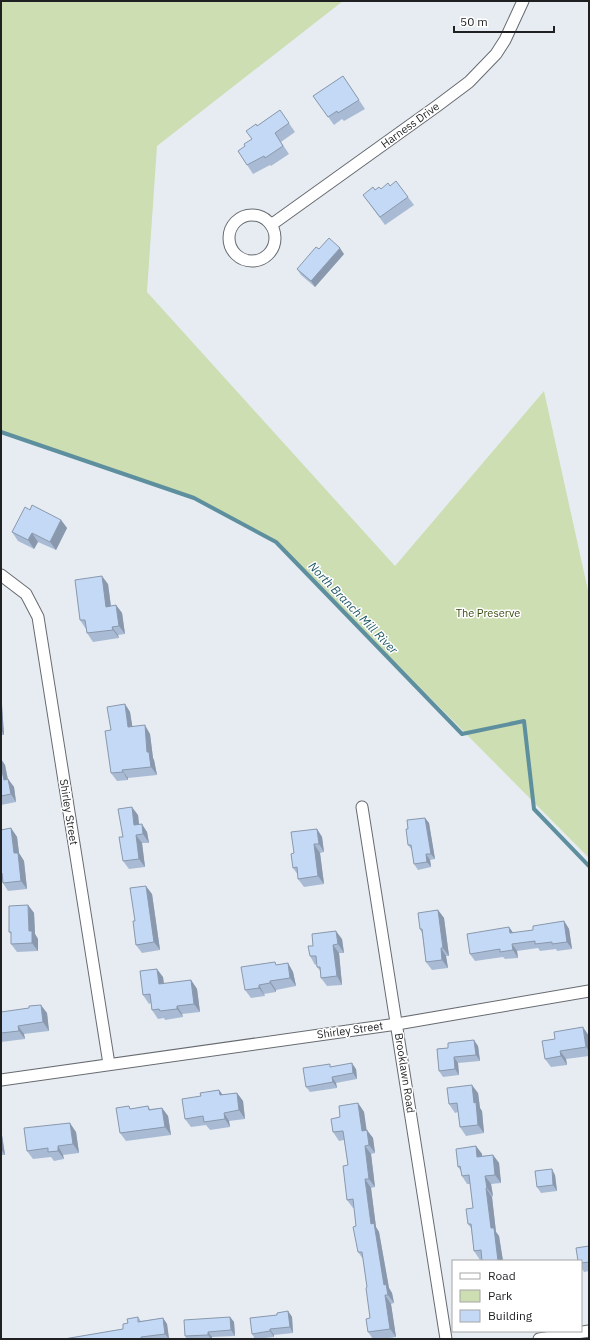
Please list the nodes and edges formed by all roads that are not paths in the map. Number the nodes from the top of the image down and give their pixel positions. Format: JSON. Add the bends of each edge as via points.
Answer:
{"nodes":[{"id":1,"x":523,"y":1,"type":"edge"},
{"id":2,"x":271,"y":225,"type":"junction"},
{"id":3,"x":1,"y":575,"type":"edge"},
{"id":4,"x":362,"y":807,"type":"dead end"},
{"id":5,"x":589,"y":991,"type":"edge"},
{"id":6,"x":397,"y":1024,"type":"junction"},
{"id":7,"x":109,"y":1064,"type":"junction"},
{"id":8,"x":1,"y":1080,"type":"edge"},
{"id":9,"x":589,"y":1331,"type":"edge"},
{"id":10,"x":446,"y":1339,"type":"edge"},
{"id":11,"x":539,"y":1339,"type":"edge"}],
"edges":[{"from":1,"to":2,"type":"street","name":"Harness Drive","via":[[499,49],[469,82]]},
{"from":2,"to":2,"type":"street","via":[[258,216],[251,215],[237,221],[229,234],[229,242],[236,255],[257,261],[270,253],[275,239]]},
{"from":3,"to":7,"type":"street","name":"Shirley Street","via":[[26,594],[38,617]]},
{"from":4,"to":6,"type":"street","name":"Brooklawn Road"},
{"from":5,"to":6,"type":"street","name":"Shirley Street"},
{"from":6,"to":7,"type":"street","name":"Shirley Street"},
{"from":6,"to":10,"type":"street","name":"Brooklawn Road"},
{"from":7,"to":8,"type":"street","name":"Shirley Street"},
{"from":9,"to":11,"type":"street"}]}
